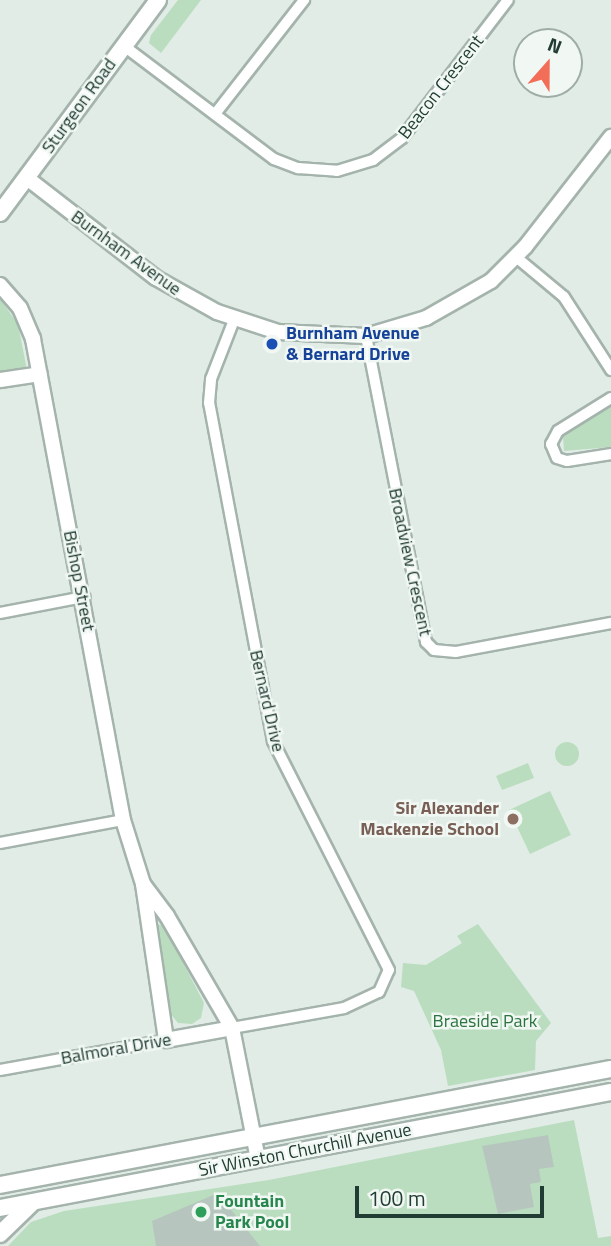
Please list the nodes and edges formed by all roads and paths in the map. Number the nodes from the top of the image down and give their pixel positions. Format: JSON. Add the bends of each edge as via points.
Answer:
{"nodes":[{"id":1,"x":158,"y":0,"type":"edge"},
{"id":2,"x":304,"y":0,"type":"edge"},
{"id":3,"x":508,"y":0,"type":"edge"},
{"id":4,"x":124,"y":46,"type":"junction"},
{"id":5,"x":215,"y":114,"type":"junction"},
{"id":6,"x":611,"y":137,"type":"edge"},
{"id":7,"x":27,"y":178,"type":"junction"},
{"id":8,"x":0,"y":213,"type":"edge"},
{"id":9,"x":516,"y":257,"type":"junction"},
{"id":10,"x":0,"y":285,"type":"edge"},
{"id":11,"x":234,"y":320,"type":"junction"},
{"id":12,"x":366,"y":336,"type":"junction"},
{"id":13,"x":611,"y":370,"type":"edge"},
{"id":14,"x":40,"y":374,"type":"junction"},
{"id":15,"x":0,"y":380,"type":"edge"},
{"id":16,"x":611,"y":398,"type":"edge"},
{"id":17,"x":611,"y":453,"type":"edge"},
{"id":18,"x":83,"y":597,"type":"junction"},
{"id":19,"x":0,"y":613,"type":"edge"},
{"id":20,"x":611,"y":623,"type":"edge"},
{"id":21,"x":123,"y":820,"type":"junction"},
{"id":22,"x":0,"y":843,"type":"edge"},
{"id":23,"x":143,"y":884,"type":"junction"},
{"id":24,"x":232,"y":1028,"type":"junction"},
{"id":25,"x":166,"y":1040,"type":"junction"},
{"id":26,"x":611,"y":1069,"type":"edge"},
{"id":27,"x":0,"y":1070,"type":"edge"},
{"id":28,"x":611,"y":1092,"type":"edge"},
{"id":29,"x":253,"y":1136,"type":"junction"},
{"id":30,"x":258,"y":1159,"type":"junction"},
{"id":31,"x":0,"y":1185,"type":"edge"},
{"id":32,"x":36,"y":1201,"type":"junction"},
{"id":33,"x":0,"y":1208,"type":"edge"},
{"id":34,"x":0,"y":1234,"type":"edge"}],
"edges":[{"from":1,"to":4,"type":"main road","name":"Sturgeon Road"},
{"from":2,"to":5,"type":"street"},
{"from":3,"to":5,"type":"street","name":"Beacon Crescent","via":[[402,138],[362,165],[324,172],[286,164]]},
{"from":4,"to":5,"type":"street","name":"Beacon Crescent"},
{"from":4,"to":7,"type":"main road","name":"Sturgeon Road"},
{"from":6,"to":9,"type":"street","name":"Burnham Avenue"},
{"from":7,"to":8,"type":"main road","name":"Sturgeon Road"},
{"from":7,"to":11,"type":"street","name":"Burnham Avenue","via":[[156,278]]},
{"from":9,"to":12,"type":"street","name":"Burnham Avenue","via":[[461,300]]},
{"from":9,"to":13,"type":"street","via":[[564,297]]},
{"from":10,"to":14,"type":"street","name":"Bishop Street","via":[[25,318]]},
{"from":11,"to":12,"type":"street","name":"Burnham Avenue","via":[[300,335]]},
{"from":11,"to":24,"type":"street","name":"Bernard Drive","via":[[211,379],[209,403],[274,741],[389,970],[379,992],[344,1009]]},
{"from":12,"to":20,"type":"street","name":"Broadview Crescent","via":[[426,642],[434,650],[456,652]]},
{"from":14,"to":15,"type":"street"},
{"from":14,"to":18,"type":"street","name":"Bishop Street"},
{"from":16,"to":17,"type":"street","via":[[558,430],[551,444],[557,458],[567,461]]},
{"from":18,"to":19,"type":"street"},
{"from":18,"to":21,"type":"street","name":"Bishop Street"},
{"from":21,"to":22,"type":"street"},
{"from":21,"to":23,"type":"street","name":"Bishop Street"},
{"from":23,"to":24,"type":"street","name":"Bishop Street"},
{"from":23,"to":25,"type":"street","name":"Bishop Street"},
{"from":24,"to":25,"type":"street","name":"Balmoral Drive"},
{"from":24,"to":29,"type":"street","name":"Bishop Street"},
{"from":25,"to":27,"type":"street","name":"Balmoral Drive"},
{"from":26,"to":29,"type":"main road","name":"Sir Winston Churchill Avenue"},
{"from":28,"to":30,"type":"main road","name":"Sir Winston Churchill Avenue"},
{"from":29,"to":30,"type":"street","name":"Bishop Street"},
{"from":29,"to":31,"type":"main road","name":"Sir Winston Churchill Avenue"},
{"from":30,"to":32,"type":"main road","name":"Sir Winston Churchill Avenue"},
{"from":32,"to":33,"type":"main road","name":"Sir Winston Churchill Avenue"},
{"from":32,"to":34,"type":"main road"}]}
